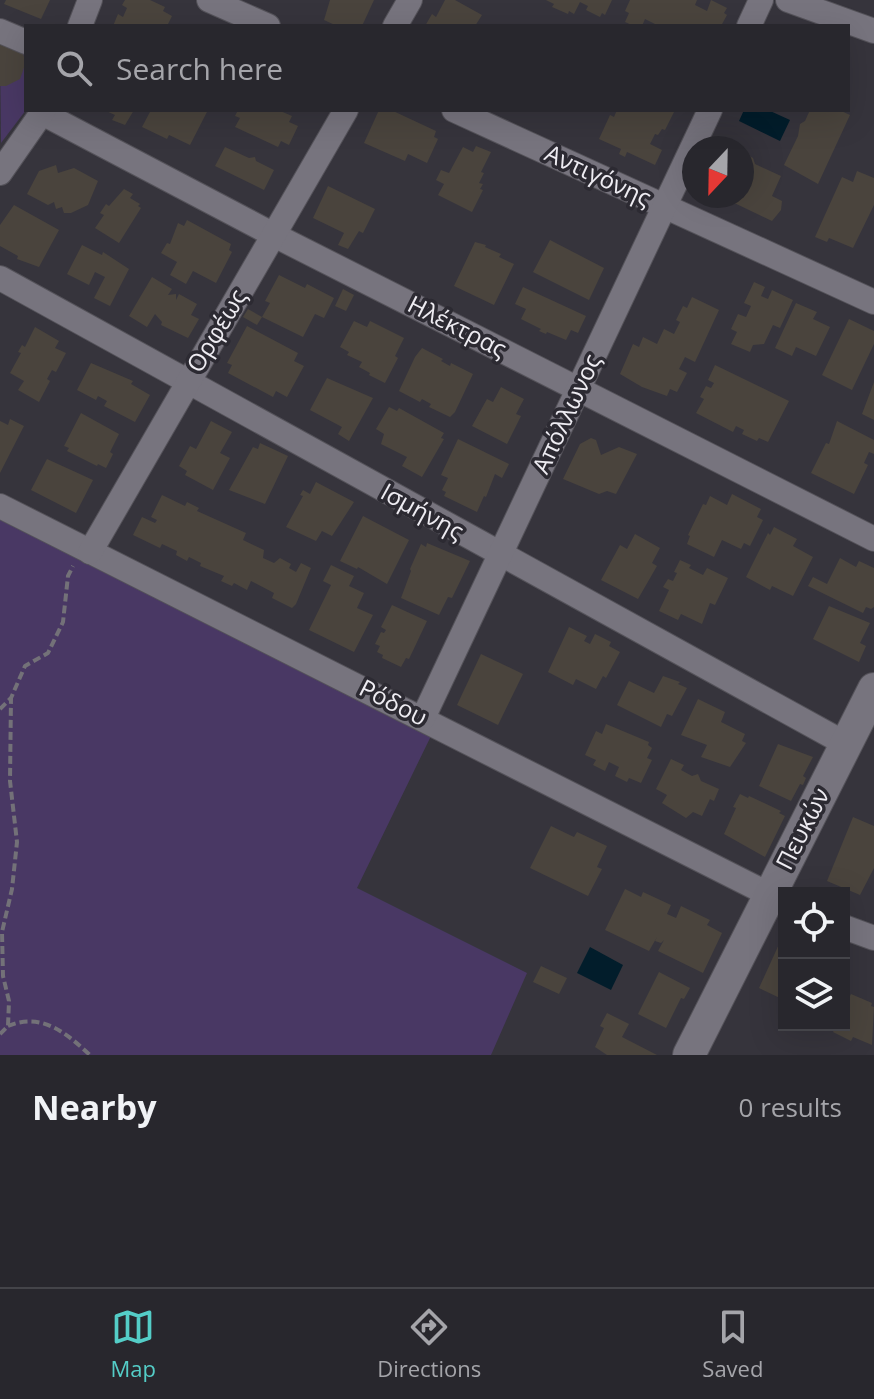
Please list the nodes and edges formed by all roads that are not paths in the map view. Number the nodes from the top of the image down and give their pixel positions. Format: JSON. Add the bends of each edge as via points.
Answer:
{"nodes":[{"id":1,"x":90,"y":0,"type":"edge"},
{"id":2,"x":209,"y":0,"type":"edge"},
{"id":3,"x":410,"y":0,"type":"edge"},
{"id":4,"x":761,"y":0,"type":"edge"},
{"id":5,"x":788,"y":0,"type":"edge"},
{"id":6,"x":81,"y":24,"type":"edge"},
{"id":7,"x":263,"y":24,"type":"edge"},
{"id":8,"x":396,"y":24,"type":"edge"},
{"id":9,"x":750,"y":24,"type":"edge"},
{"id":10,"x":0,"y":31,"type":"edge"},
{"id":11,"x":874,"y":31,"type":"edge"},
{"id":12,"x":24,"y":41,"type":"edge"},
{"id":13,"x":43,"y":112,"type":"edge"},
{"id":14,"x":345,"y":112,"type":"edge"},
{"id":15,"x":458,"y":112,"type":"edge"},
{"id":16,"x":709,"y":112,"type":"edge"},
{"id":17,"x":3,"y":162,"type":"edge"},
{"id":18,"x":666,"y":207,"type":"junction"},
{"id":19,"x":274,"y":235,"type":"junction"},
{"id":20,"x":0,"y":278,"type":"edge"},
{"id":21,"x":874,"y":302,"type":"edge"},
{"id":22,"x":188,"y":382,"type":"junction"},
{"id":23,"x":579,"y":388,"type":"junction"},
{"id":24,"x":0,"y":506,"type":"edge"},
{"id":25,"x":874,"y":539,"type":"edge"},
{"id":26,"x":90,"y":552,"type":"junction"},
{"id":27,"x":500,"y":555,"type":"junction"},
{"id":28,"x":874,"y":689,"type":"edge"},
{"id":29,"x":423,"y":718,"type":"junction"},
{"id":30,"x":846,"y":744,"type":"junction"},
{"id":31,"x":777,"y":899,"type":"edge"},
{"id":32,"x":850,"y":929,"type":"edge"},
{"id":33,"x":874,"y":938,"type":"edge"},
{"id":34,"x":689,"y":1055,"type":"edge"}],
"edges":[{"from":1,"to":6,"type":"street"},
{"from":2,"to":7,"type":"street"},
{"from":3,"to":8,"type":"street"},
{"from":4,"to":9,"type":"street"},
{"from":5,"to":11,"type":"street"},
{"from":10,"to":12,"type":"street"},
{"from":13,"to":17,"type":"street"},
{"from":13,"to":19,"type":"street","name":"Ηλέκτρας"},
{"from":14,"to":19,"type":"street","name":"Ορφέως"},
{"from":15,"to":18,"type":"street","name":"Αντιγόνης"},
{"from":16,"to":18,"type":"street","name":"Απόλλωνος"},
{"from":18,"to":21,"type":"street","name":"Αντιγόνης"},
{"from":18,"to":23,"type":"street","name":"Απόλλωνος"},
{"from":19,"to":22,"type":"street","name":"Ορφέως"},
{"from":19,"to":23,"type":"street","name":"Ηλέκτρας"},
{"from":20,"to":22,"type":"street","name":"Ισμήνης"},
{"from":22,"to":26,"type":"street","name":"Ορφέως"},
{"from":22,"to":27,"type":"street","name":"Ισμήνης"},
{"from":23,"to":25,"type":"street","name":"Ηλέκτρας"},
{"from":23,"to":27,"type":"street","name":"Απόλλωνος"},
{"from":24,"to":26,"type":"street","name":"Ρόδου"},
{"from":26,"to":29,"type":"street","name":"Ρόδου"},
{"from":27,"to":29,"type":"street","name":"Απόλλωνος"},
{"from":27,"to":30,"type":"street","name":"Ισμήνης"},
{"from":28,"to":30,"type":"street","name":"Πευκών"},
{"from":29,"to":31,"type":"street","name":"Ρόδου"},
{"from":30,"to":31,"type":"street","name":"Πευκών"},
{"from":31,"to":34,"type":"street","name":"Πευκών"},
{"from":32,"to":33,"type":"street"}]}
